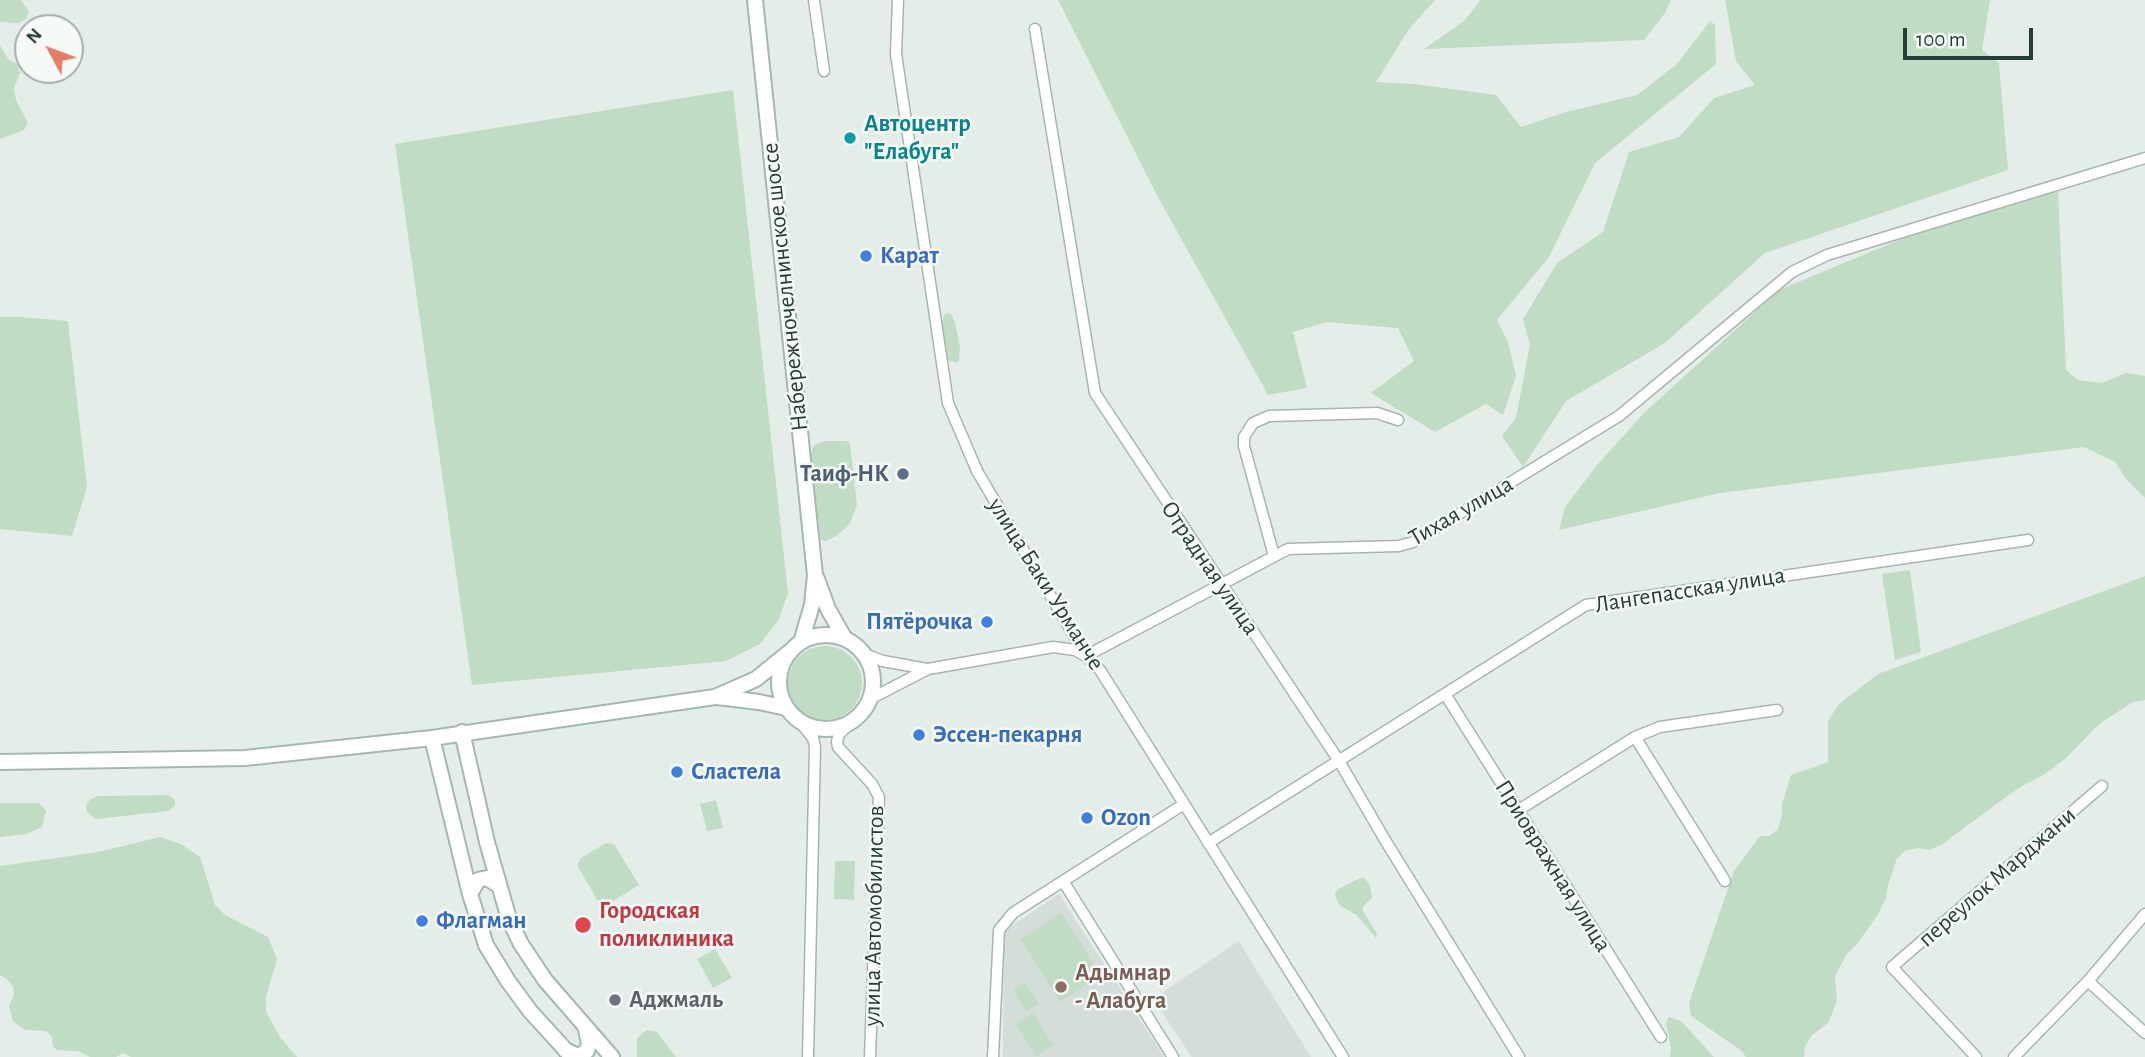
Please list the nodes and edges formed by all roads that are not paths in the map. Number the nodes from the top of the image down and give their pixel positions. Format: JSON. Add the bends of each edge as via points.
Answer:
{"nodes":[{"id":1,"x":755,"y":0,"type":"edge"},
{"id":2,"x":814,"y":0,"type":"edge"},
{"id":3,"x":898,"y":0,"type":"edge"},
{"id":4,"x":1035,"y":29,"type":"dead end"},
{"id":5,"x":824,"y":71,"type":"dead end"},
{"id":6,"x":2145,"y":158,"type":"edge"},
{"id":7,"x":1398,"y":420,"type":"dead end"},
{"id":8,"x":2028,"y":540,"type":"dead end"},
{"id":9,"x":1274,"y":556,"type":"junction"},
{"id":10,"x":815,"y":575,"type":"junction"},
{"id":11,"x":1220,"y":585,"type":"junction"},
{"id":12,"x":845,"y":639,"type":"junction"},
{"id":13,"x":801,"y":642,"type":"junction"},
{"id":14,"x":788,"y":653,"type":"junction"},
{"id":15,"x":864,"y":654,"type":"junction"},
{"id":16,"x":1086,"y":656,"type":"junction"},
{"id":17,"x":928,"y":669,"type":"junction"},
{"id":18,"x":1445,"y":694,"type":"junction"},
{"id":19,"x":715,"y":697,"type":"junction"},
{"id":20,"x":870,"y":699,"type":"junction"},
{"id":21,"x":786,"y":708,"type":"junction"},
{"id":22,"x":1777,"y":710,"type":"dead end"},
{"id":23,"x":856,"y":718,"type":"junction"},
{"id":24,"x":799,"y":722,"type":"junction"},
{"id":25,"x":462,"y":732,"type":"junction"},
{"id":26,"x":1635,"y":737,"type":"junction"},
{"id":27,"x":432,"y":738,"type":"junction"},
{"id":28,"x":827,"y":748,"type":"junction"},
{"id":29,"x":1339,"y":761,"type":"junction"},
{"id":30,"x":0,"y":762,"type":"edge"},
{"id":31,"x":2102,"y":786,"type":"dead end"},
{"id":32,"x":1184,"y":804,"type":"junction"},
{"id":33,"x":1517,"y":811,"type":"junction"},
{"id":34,"x":1208,"y":843,"type":"junction"},
{"id":35,"x":1063,"y":881,"type":"junction"},
{"id":36,"x":1725,"y":881,"type":"dead end"},
{"id":37,"x":498,"y":885,"type":"junction"},
{"id":38,"x":470,"y":894,"type":"junction"},
{"id":39,"x":2145,"y":914,"type":"edge"},
{"id":40,"x":2088,"y":981,"type":"junction"},
{"id":41,"x":586,"y":1030,"type":"junction"},
{"id":42,"x":2145,"y":1033,"type":"edge"},
{"id":43,"x":1661,"y":1037,"type":"dead end"},
{"id":44,"x":568,"y":1053,"type":"edge"},
{"id":45,"x":612,"y":1057,"type":"edge"},
{"id":46,"x":808,"y":1057,"type":"edge"},
{"id":47,"x":870,"y":1057,"type":"edge"},
{"id":48,"x":993,"y":1057,"type":"edge"},
{"id":49,"x":1173,"y":1057,"type":"edge"},
{"id":50,"x":1343,"y":1057,"type":"edge"},
{"id":51,"x":1518,"y":1057,"type":"edge"},
{"id":52,"x":1976,"y":1057,"type":"edge"},
{"id":53,"x":2014,"y":1057,"type":"edge"}],
"edges":[{"from":1,"to":10,"type":"main road","name":"Набережночелнинское шоссе"},
{"from":2,"to":5,"type":"street"},
{"from":3,"to":16,"type":"street","name":"улица Баки Урманче","via":[[896,54],[948,403],[977,471]]},
{"from":4,"to":11,"type":"street","name":"Отрадная улица","via":[[1095,393]]},
{"from":6,"to":9,"type":"street","name":"Тихая улица","via":[[1828,255],[1792,272],[1619,416],[1413,542],[1301,547]]},
{"from":7,"to":9,"type":"street","via":[[1377,413],[1269,416],[1248,429],[1244,446]]},
{"from":8,"to":18,"type":"street","name":"Лангепасская улица","via":[[1586,605]]},
{"from":9,"to":11,"type":"street","name":"Тихая улица"},
{"from":10,"to":12,"type":"main road","name":"Набережночелнинское шоссе"},
{"from":10,"to":13,"type":"main road","name":"Набережночелнинское шоссе"},
{"from":11,"to":16,"type":"street","name":"Тихая улица"},
{"from":11,"to":29,"type":"street","name":"Отрадная улица"},
{"from":12,"to":13,"type":"main road","via":[[822,635]]},
{"from":12,"to":15,"type":"main road"},
{"from":13,"to":14,"type":"main road"},
{"from":14,"to":19,"type":"main road","via":[[756,679]]},
{"from":14,"to":21,"type":"main road","via":[[778,686]]},
{"from":15,"to":17,"type":"street"},
{"from":15,"to":20,"type":"main road","via":[[873,676]]},
{"from":16,"to":17,"type":"street","via":[[1053,647]]},
{"from":16,"to":32,"type":"street","name":"улица Баки Урманче","via":[[1100,670]]},
{"from":17,"to":20,"type":"street"},
{"from":18,"to":29,"type":"street","name":"Лангепасская улица"},
{"from":18,"to":33,"type":"street","name":"Приовражная улица"},
{"from":19,"to":21,"type":"main road"},
{"from":19,"to":25,"type":"main road"},
{"from":20,"to":23,"type":"main road"},
{"from":21,"to":24,"type":"main road"},
{"from":22,"to":26,"type":"street","via":[[1661,727]]},
{"from":23,"to":24,"type":"main road","via":[[828,730]]},
{"from":23,"to":28,"type":"street","name":"улица Автомобилистов"},
{"from":24,"to":28,"type":"street","name":"улица Автомобилистов"},
{"from":25,"to":27,"type":"main road"},
{"from":25,"to":37,"type":"main road"},
{"from":26,"to":33,"type":"street"},
{"from":26,"to":36,"type":"street"},
{"from":27,"to":30,"type":"main road","via":[[245,758]]},
{"from":27,"to":38,"type":"main road"},
{"from":28,"to":46,"type":"street","name":"улица Автомобилистов"},
{"from":28,"to":47,"type":"street","name":"улица Автомобилистов","via":[[872,784],[878,797]]},
{"from":29,"to":34,"type":"street","name":"Лангепасская улица"},
{"from":29,"to":51,"type":"street","name":"Отрадная улица"},
{"from":31,"to":52,"type":"street","name":"переулок Марджани","via":[[1892,967]]},
{"from":32,"to":34,"type":"street","name":"улица Баки Урманче"},
{"from":32,"to":35,"type":"street"},
{"from":33,"to":43,"type":"street","name":"Приовражная улица"},
{"from":34,"to":50,"type":"street","name":"улица Баки Урманче"},
{"from":35,"to":48,"type":"street","via":[[1013,913],[999,930]]},
{"from":35,"to":49,"type":"street"},
{"from":37,"to":38,"type":"main road","via":[[487,878],[478,880]]},
{"from":37,"to":41,"type":"main road","via":[[521,944]]},
{"from":38,"to":44,"type":"main road","via":[[495,961],[530,1011]]},
{"from":39,"to":40,"type":"street"},
{"from":40,"to":42,"type":"street"},
{"from":40,"to":53,"type":"street"},
{"from":41,"to":44,"type":"main road","via":[[587,1051],[578,1056]]},
{"from":41,"to":45,"type":"main road"}]}
